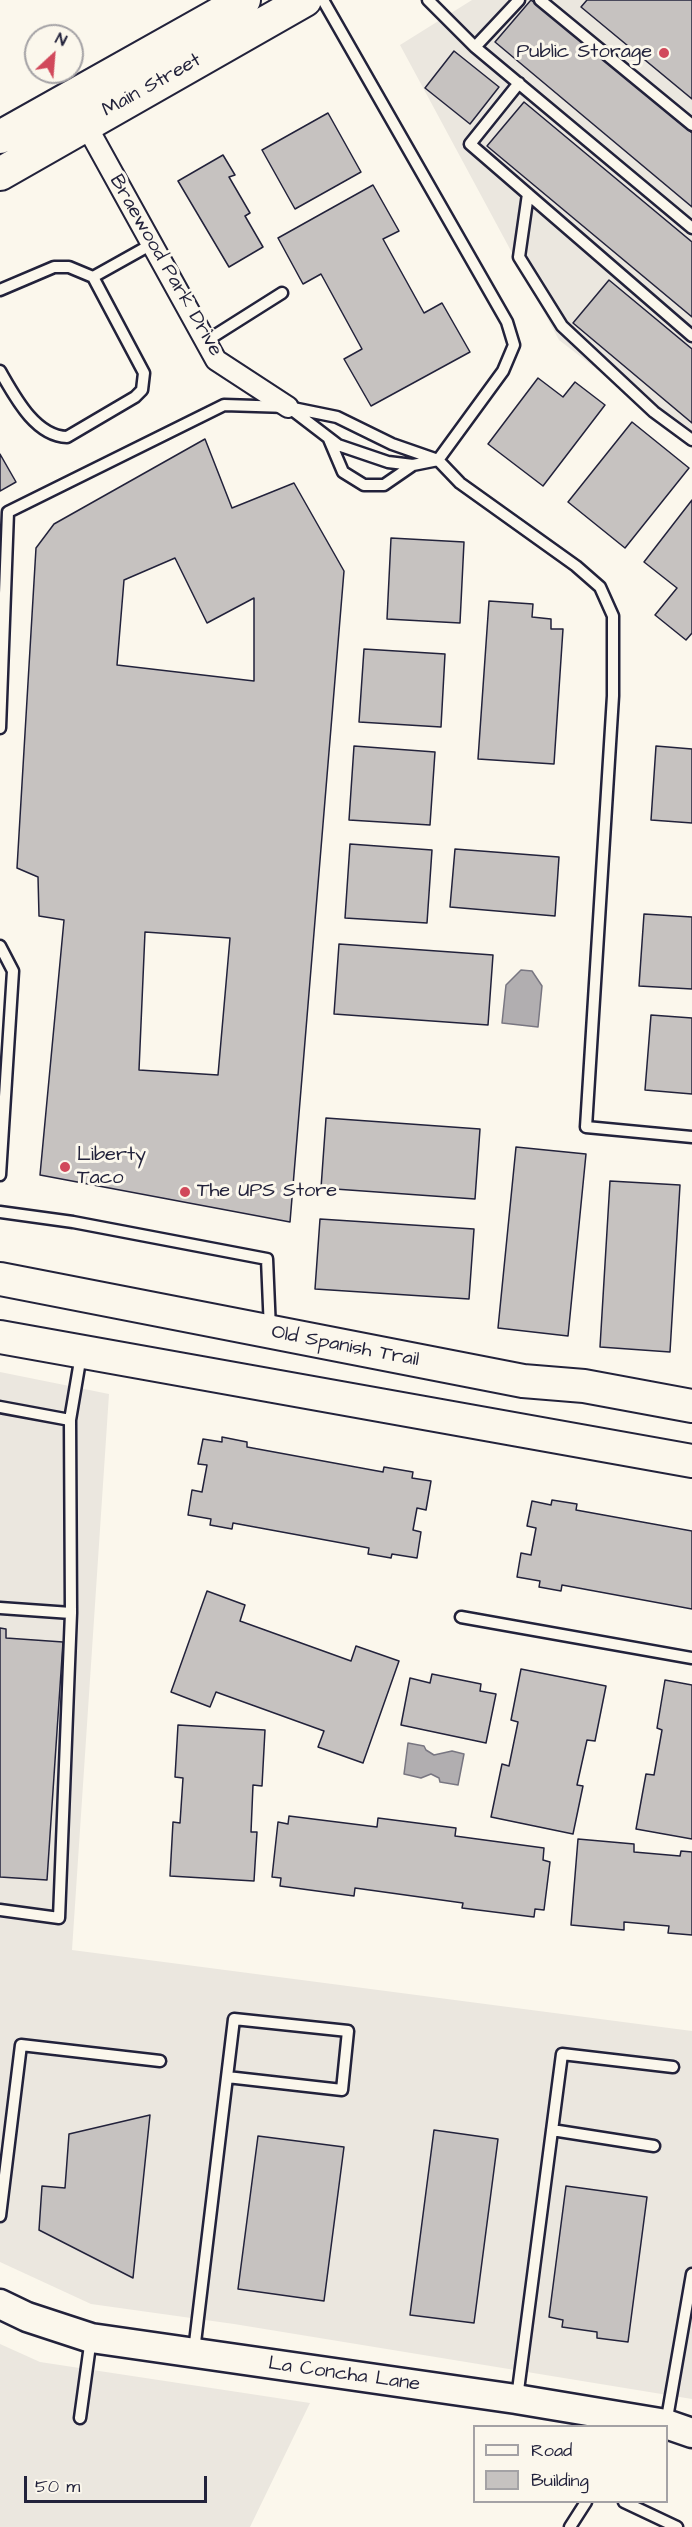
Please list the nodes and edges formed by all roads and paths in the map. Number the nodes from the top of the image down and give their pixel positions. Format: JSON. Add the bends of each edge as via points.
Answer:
{"nodes":[{"id":1,"x":244,"y":0,"type":"edge"},
{"id":2,"x":305,"y":0,"type":"edge"},
{"id":3,"x":323,"y":0,"type":"edge"},
{"id":4,"x":428,"y":0,"type":"edge"},
{"id":5,"x":519,"y":0,"type":"edge"},
{"id":6,"x":540,"y":0,"type":"edge"},
{"id":7,"x":475,"y":46,"type":"junction"},
{"id":8,"x":519,"y":84,"type":"junction"},
{"id":9,"x":78,"y":111,"type":"junction"},
{"id":10,"x":692,"y":125,"type":"edge"},
{"id":11,"x":0,"y":137,"type":"edge"},
{"id":12,"x":0,"y":174,"type":"edge"},
{"id":13,"x":528,"y":194,"type":"junction"},
{"id":14,"x":692,"y":228,"type":"edge"},
{"id":15,"x":152,"y":244,"type":"junction"},
{"id":16,"x":93,"y":277,"type":"junction"},
{"id":17,"x":0,"y":290,"type":"edge"},
{"id":18,"x":282,"y":294,"type":"dead end"},
{"id":19,"x":692,"y":336,"type":"edge"},
{"id":20,"x":206,"y":341,"type":"junction"},
{"id":21,"x":0,"y":370,"type":"edge"},
{"id":22,"x":288,"y":407,"type":"junction"},
{"id":23,"x":329,"y":438,"type":"junction"},
{"id":24,"x":692,"y":440,"type":"edge"},
{"id":25,"x":438,"y":460,"type":"junction"},
{"id":26,"x":412,"y":465,"type":"junction"},
{"id":27,"x":0,"y":728,"type":"edge"},
{"id":28,"x":0,"y":946,"type":"edge"},
{"id":29,"x":692,"y":1137,"type":"edge"},
{"id":30,"x":0,"y":1175,"type":"edge"},
{"id":31,"x":0,"y":1212,"type":"edge"},
{"id":32,"x":0,"y":1279,"type":"edge"},
{"id":33,"x":270,"y":1333,"type":"junction"},
{"id":34,"x":0,"y":1337,"type":"edge"},
{"id":35,"x":82,"y":1351,"type":"junction"},
{"id":36,"x":523,"y":1381,"type":"junction"},
{"id":37,"x":265,"y":1384,"type":"junction"},
{"id":38,"x":692,"y":1406,"type":"edge"},
{"id":39,"x":0,"y":1407,"type":"edge"},
{"id":40,"x":70,"y":1420,"type":"junction"},
{"id":41,"x":517,"y":1431,"type":"junction"},
{"id":42,"x":692,"y":1461,"type":"edge"},
{"id":43,"x":0,"y":1608,"type":"edge"},
{"id":44,"x":71,"y":1613,"type":"junction"},
{"id":45,"x":461,"y":1617,"type":"dead end"},
{"id":46,"x":692,"y":1658,"type":"edge"},
{"id":47,"x":0,"y":1910,"type":"edge"},
{"id":48,"x":160,"y":2061,"type":"dead end"},
{"id":49,"x":673,"y":2067,"type":"dead end"},
{"id":50,"x":227,"y":2077,"type":"junction"},
{"id":51,"x":552,"y":2130,"type":"junction"},
{"id":52,"x":654,"y":2146,"type":"dead end"},
{"id":53,"x":0,"y":2216,"type":"edge"},
{"id":54,"x":692,"y":2274,"type":"edge"},
{"id":55,"x":0,"y":2304,"type":"edge"},
{"id":56,"x":91,"y":2338,"type":"junction"},
{"id":57,"x":194,"y":2354,"type":"junction"},
{"id":58,"x":516,"y":2399,"type":"junction"},
{"id":59,"x":80,"y":2418,"type":"dead end"},
{"id":60,"x":621,"y":2422,"type":"edge"},
{"id":61,"x":646,"y":2425,"type":"edge"},
{"id":62,"x":679,"y":2429,"type":"edge"},
{"id":63,"x":585,"y":2503,"type":"edge"},
{"id":64,"x":626,"y":2503,"type":"edge"},
{"id":65,"x":570,"y":2527,"type":"edge"},
{"id":66,"x":677,"y":2527,"type":"edge"}],
"edges":[{"from":1,"to":9,"type":"main road","name":"Main Street"},
{"from":2,"to":9,"type":"main road","name":"Main Street"},
{"from":3,"to":25,"type":"lane","via":[[507,322],[514,345],[503,371]]},
{"from":4,"to":7,"type":"lane"},
{"from":5,"to":7,"type":"lane"},
{"from":6,"to":10,"type":"lane"},
{"from":7,"to":8,"type":"lane"},
{"from":8,"to":13,"type":"lane","via":[[470,144]]},
{"from":8,"to":14,"type":"lane"},
{"from":9,"to":11,"type":"main road","name":"Main Street"},
{"from":9,"to":12,"type":"main road","name":"Main Street"},
{"from":9,"to":15,"type":"street","name":"Braewood Park Drive"},
{"from":13,"to":19,"type":"lane"},
{"from":13,"to":24,"type":"lane","via":[[519,257],[562,326],[654,412]]},
{"from":15,"to":16,"type":"lane"},
{"from":15,"to":20,"type":"street","name":"Braewood Park Drive"},
{"from":16,"to":17,"type":"lane","via":[[69,267],[54,267]]},
{"from":16,"to":21,"type":"lane","via":[[144,373],[142,390],[67,437],[55,437],[38,428]]},
{"from":18,"to":20,"type":"lane"},
{"from":20,"to":22,"type":"street","name":"Braewood Park Drive","via":[[216,360]]},
{"from":22,"to":23,"type":"lane"},
{"from":22,"to":25,"type":"lane","via":[[337,417],[392,444]]},
{"from":22,"to":27,"type":"lane","via":[[224,405],[8,512]]},
{"from":23,"to":26,"type":"lane","via":[[338,445],[388,462]]},
{"from":23,"to":26,"type":"lane","via":[[344,472],[364,485],[384,485]]},
{"from":25,"to":26,"type":"lane"},
{"from":25,"to":29,"type":"lane","via":[[460,483],[600,587],[612,616],[613,696],[586,1127]]},
{"from":28,"to":30,"type":"lane","via":[[13,971]]},
{"from":31,"to":33,"type":"lane","via":[[267,1259]]},
{"from":32,"to":33,"type":"main road","name":"Old Spanish Trail"},
{"from":33,"to":36,"type":"main road","name":"Old Spanish Trail"},
{"from":33,"to":37,"type":"main road"},
{"from":34,"to":35,"type":"main road"},
{"from":35,"to":37,"type":"main road"},
{"from":35,"to":40,"type":"lane"},
{"from":36,"to":38,"type":"main road","name":"Old Spanish Trail","via":[[584,1386]]},
{"from":36,"to":41,"type":"main road"},
{"from":37,"to":41,"type":"main road"},
{"from":39,"to":40,"type":"lane"},
{"from":40,"to":44,"type":"lane"},
{"from":41,"to":42,"type":"main road"},
{"from":43,"to":44,"type":"lane"},
{"from":44,"to":47,"type":"lane","via":[[59,1918]]},
{"from":45,"to":46,"type":"lane"},
{"from":48,"to":53,"type":"lane","via":[[21,2045]]},
{"from":49,"to":51,"type":"lane","via":[[562,2054]]},
{"from":50,"to":50,"type":"lane","via":[[342,2090],[348,2031],[234,2019]]},
{"from":50,"to":57,"type":"lane"},
{"from":51,"to":52,"type":"lane"},
{"from":51,"to":58,"type":"lane"},
{"from":54,"to":62,"type":"lane"},
{"from":55,"to":56,"type":"street","name":"La Concha Lane"},
{"from":56,"to":57,"type":"street","name":"La Concha Lane"},
{"from":56,"to":59,"type":"lane"},
{"from":57,"to":58,"type":"street","name":"La Concha Lane"},
{"from":58,"to":60,"type":"street","name":"La Concha Lane"},
{"from":60,"to":61,"type":"street","name":"La Concha Lane"},
{"from":63,"to":65,"type":"lane"},
{"from":64,"to":66,"type":"lane"}]}
